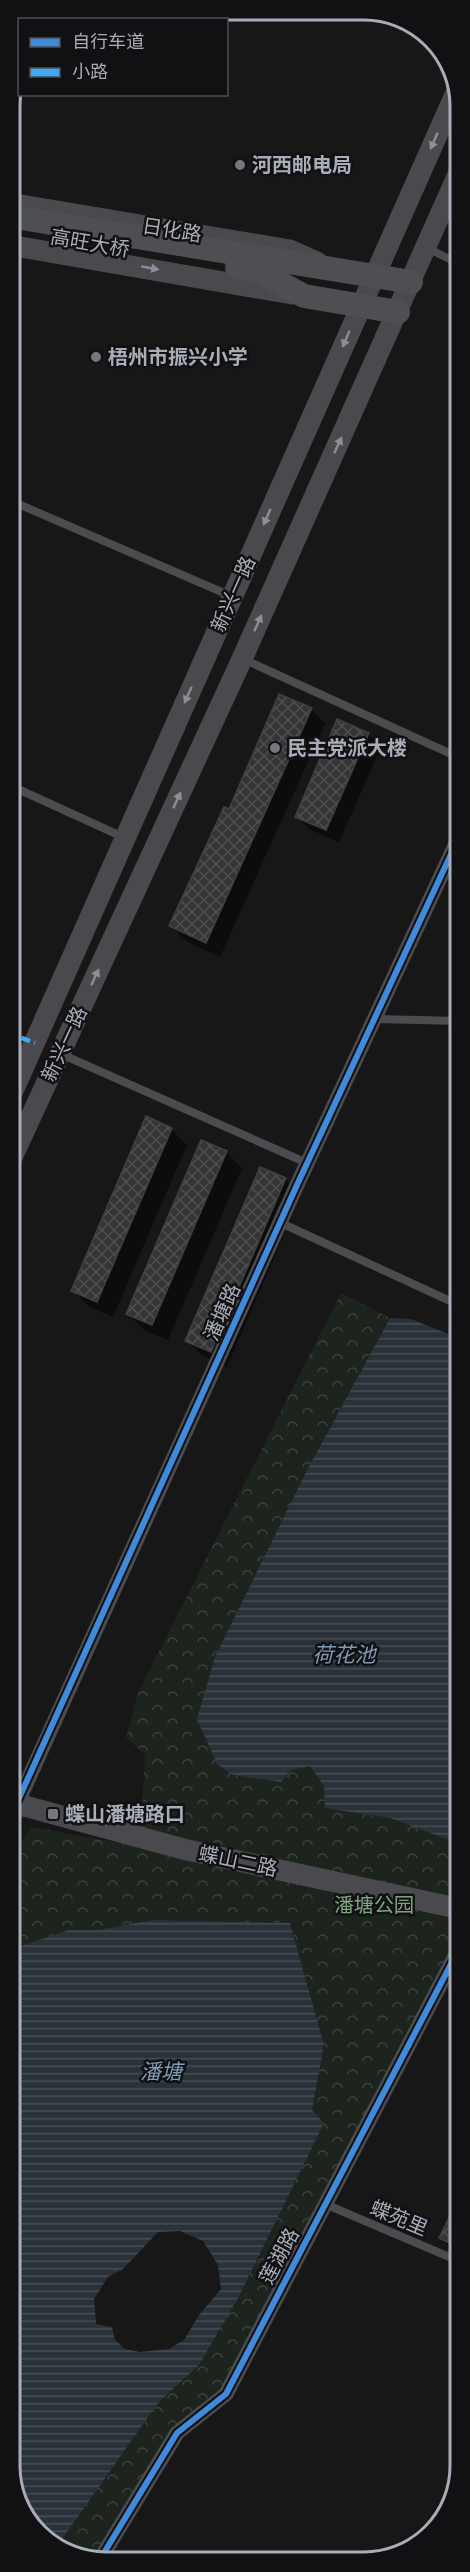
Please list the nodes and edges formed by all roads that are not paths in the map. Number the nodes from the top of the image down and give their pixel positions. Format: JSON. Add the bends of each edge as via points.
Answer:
{"nodes":[{"id":1,"x":450,"y":106,"type":"edge"},
{"id":2,"x":450,"y":193,"type":"edge"},
{"id":3,"x":20,"y":205,"type":"edge"},
{"id":4,"x":20,"y":218,"type":"edge"},
{"id":5,"x":20,"y":230,"type":"edge"},
{"id":6,"x":20,"y":247,"type":"edge"},
{"id":7,"x":426,"y":248,"type":"junction"},
{"id":8,"x":171,"y":249,"type":"junction"},
{"id":9,"x":450,"y":259,"type":"edge"},
{"id":10,"x":331,"y":269,"type":"junction"},
{"id":11,"x":374,"y":276,"type":"junction"},
{"id":12,"x":411,"y":282,"type":"junction"},
{"id":13,"x":304,"y":296,"type":"junction"},
{"id":14,"x":361,"y":305,"type":"junction"},
{"id":15,"x":398,"y":312,"type":"junction"},
{"id":16,"x":20,"y":506,"type":"edge"},
{"id":17,"x":232,"y":596,"type":"junction"},
{"id":18,"x":242,"y":659,"type":"junction"},
{"id":19,"x":450,"y":753,"type":"edge"},
{"id":20,"x":20,"y":791,"type":"edge"},
{"id":21,"x":125,"y":838,"type":"junction"},
{"id":22,"x":450,"y":857,"type":"edge"},
{"id":23,"x":375,"y":1019,"type":"junction"},
{"id":24,"x":450,"y":1021,"type":"edge"},
{"id":25,"x":60,"y":1053,"type":"junction"},
{"id":26,"x":20,"y":1075,"type":"edge"},
{"id":27,"x":20,"y":1140,"type":"edge"},
{"id":28,"x":308,"y":1163,"type":"junction"},
{"id":29,"x":281,"y":1222,"type":"junction"},
{"id":30,"x":450,"y":1301,"type":"edge"},
{"id":31,"x":20,"y":1791,"type":"edge"},
{"id":32,"x":20,"y":1810,"type":"edge"},
{"id":33,"x":450,"y":1907,"type":"edge"},
{"id":34,"x":450,"y":1966,"type":"edge"},
{"id":35,"x":325,"y":2204,"type":"junction"},
{"id":36,"x":450,"y":2257,"type":"edge"},
{"id":37,"x":105,"y":2552,"type":"edge"}],
"edges":[{"from":1,"to":11,"type":"main road","name":"新兴一路","one_way":true},
{"from":2,"to":7,"type":"main road","name":"新兴一路"},
{"from":3,"to":10,"type":"main road","name":"日化路","via":[[290,250]]},
{"from":4,"to":8,"type":"main road","name":"高旺大桥"},
{"from":5,"to":8,"type":"main road","name":"高旺大桥"},
{"from":6,"to":13,"type":"main road","name":"日化路","one_way":true},
{"from":7,"to":9,"type":"lane"},
{"from":7,"to":12,"type":"main road","name":"新兴一路"},
{"from":8,"to":10,"type":"main road","name":"日化路"},
{"from":8,"to":13,"type":"main road","name":"日化路","via":[[256,270]]},
{"from":10,"to":11,"type":"main road","name":"日化路"},
{"from":11,"to":12,"type":"main road","name":"日化路"},
{"from":11,"to":14,"type":"main road","name":"新兴一路"},
{"from":12,"to":15,"type":"main road","name":"新兴一路"},
{"from":13,"to":14,"type":"main road","name":"日化路"},
{"from":14,"to":15,"type":"main road","name":"日化路"},
{"from":14,"to":17,"type":"main road","name":"新兴一路","one_way":true},
{"from":18,"to":15,"type":"main road","name":"新兴一路","one_way":true},
{"from":16,"to":17,"type":"lane"},
{"from":17,"to":21,"type":"main road","name":"新兴一路","one_way":true},
{"from":18,"to":19,"type":"lane"},
{"from":25,"to":18,"type":"main road","name":"新兴一路","one_way":true},
{"from":20,"to":21,"type":"lane"},
{"from":21,"to":26,"type":"main road","name":"新兴一路"},
{"from":22,"to":23,"type":"street","name":"潘塘路"},
{"from":23,"to":24,"type":"lane"},
{"from":23,"to":28,"type":"street","name":"潘塘路"},
{"from":25,"to":27,"type":"main road","name":"新兴一路"},
{"from":25,"to":28,"type":"lane"},
{"from":28,"to":29,"type":"street","name":"潘塘路"},
{"from":29,"to":30,"type":"lane"},
{"from":29,"to":31,"type":"street","name":"潘塘路"},
{"from":32,"to":33,"type":"main road","name":"蝶山二路"},
{"from":34,"to":35,"type":"street","name":"莲湖路"},
{"from":35,"to":36,"type":"lane","name":"蝶苑里"},
{"from":35,"to":37,"type":"street","name":"莲湖路","via":[[226,2394],[177,2433]]}]}
